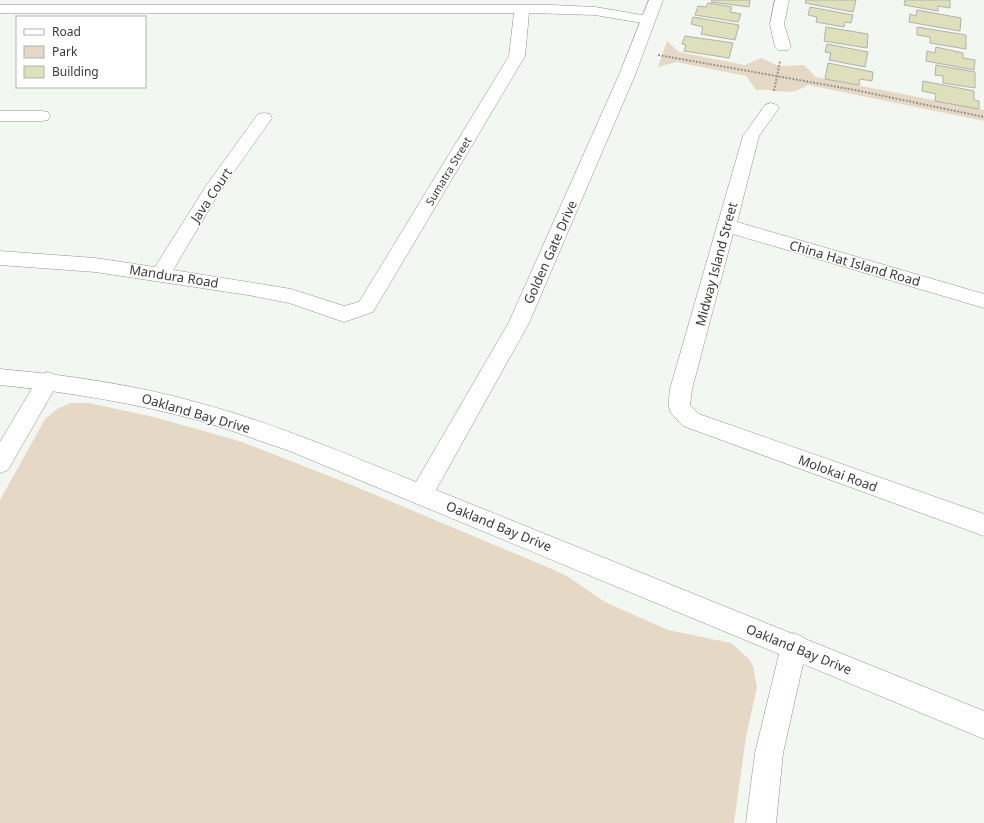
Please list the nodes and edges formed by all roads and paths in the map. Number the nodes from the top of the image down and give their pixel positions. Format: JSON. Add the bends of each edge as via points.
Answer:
{"nodes":[{"id":1,"x":656,"y":0,"type":"edge"},
{"id":2,"x":782,"y":0,"type":"edge"},
{"id":3,"x":0,"y":9,"type":"edge"},
{"id":4,"x":521,"y":9,"type":"junction"},
{"id":5,"x":648,"y":20,"type":"junction"},
{"id":6,"x":784,"y":47,"type":"dead end"},
{"id":7,"x":658,"y":55,"type":"dead end"},
{"id":8,"x":771,"y":108,"type":"dead end"},
{"id":9,"x":0,"y":116,"type":"edge"},
{"id":10,"x":42,"y":116,"type":"dead end"},
{"id":11,"x":984,"y":117,"type":"edge"},
{"id":12,"x":264,"y":118,"type":"dead end"},
{"id":13,"x":726,"y":225,"type":"junction"},
{"id":14,"x":0,"y":258,"type":"edge"},
{"id":15,"x":161,"y":274,"type":"junction"},
{"id":16,"x":984,"y":300,"type":"edge"},
{"id":17,"x":344,"y":314,"type":"joint"},
{"id":18,"x":0,"y":376,"type":"edge"},
{"id":19,"x":48,"y":381,"type":"junction"},
{"id":20,"x":691,"y":420,"type":"joint"},
{"id":21,"x":0,"y":463,"type":"edge"},
{"id":22,"x":422,"y":494,"type":"junction"},
{"id":23,"x":984,"y":525,"type":"edge"},
{"id":24,"x":794,"y":646,"type":"junction"},
{"id":25,"x":984,"y":725,"type":"edge"},
{"id":26,"x":761,"y":823,"type":"edge"}],
"edges":[{"from":1,"to":5,"type":"street","name":"Golden Gate Drive"},
{"from":2,"to":6,"type":"street","via":[[777,24]]},
{"from":3,"to":4,"type":"street"},
{"from":4,"to":5,"type":"street","via":[[573,9]]},
{"from":4,"to":17,"type":"street","name":"Sumatra Street","via":[[517,56],[366,307]]},
{"from":5,"to":22,"type":"street","name":"Golden Gate Drive","via":[[627,75],[519,323]]},
{"from":7,"to":11,"type":"path","via":[[855,90]]},
{"from":8,"to":13,"type":"street","name":"Midway Island Street","via":[[750,136]]},
{"from":9,"to":10,"type":"street"},
{"from":12,"to":15,"type":"street","name":"Java Court","via":[[212,190]]},
{"from":13,"to":16,"type":"street","name":"China Hat Island Road"},
{"from":13,"to":20,"type":"street","name":"Midway Island Street","via":[[681,389],[679,408]]},
{"from":14,"to":15,"type":"street","name":"Mandura Road","via":[[95,265]]},
{"from":15,"to":17,"type":"street","name":"Mandura Road","via":[[291,296]]},
{"from":18,"to":19,"type":"street","name":"Oakland Bay Drive"},
{"from":19,"to":21,"type":"street"},
{"from":19,"to":22,"type":"street","name":"Oakland Bay Drive","via":[[120,392],[203,413],[294,443]]},
{"from":20,"to":23,"type":"street","name":"Molokai Road"},
{"from":22,"to":24,"type":"street","name":"Oakland Bay Drive"},
{"from":24,"to":25,"type":"street","name":"Oakland Bay Drive"},
{"from":24,"to":26,"type":"street","via":[[769,753]]}]}
